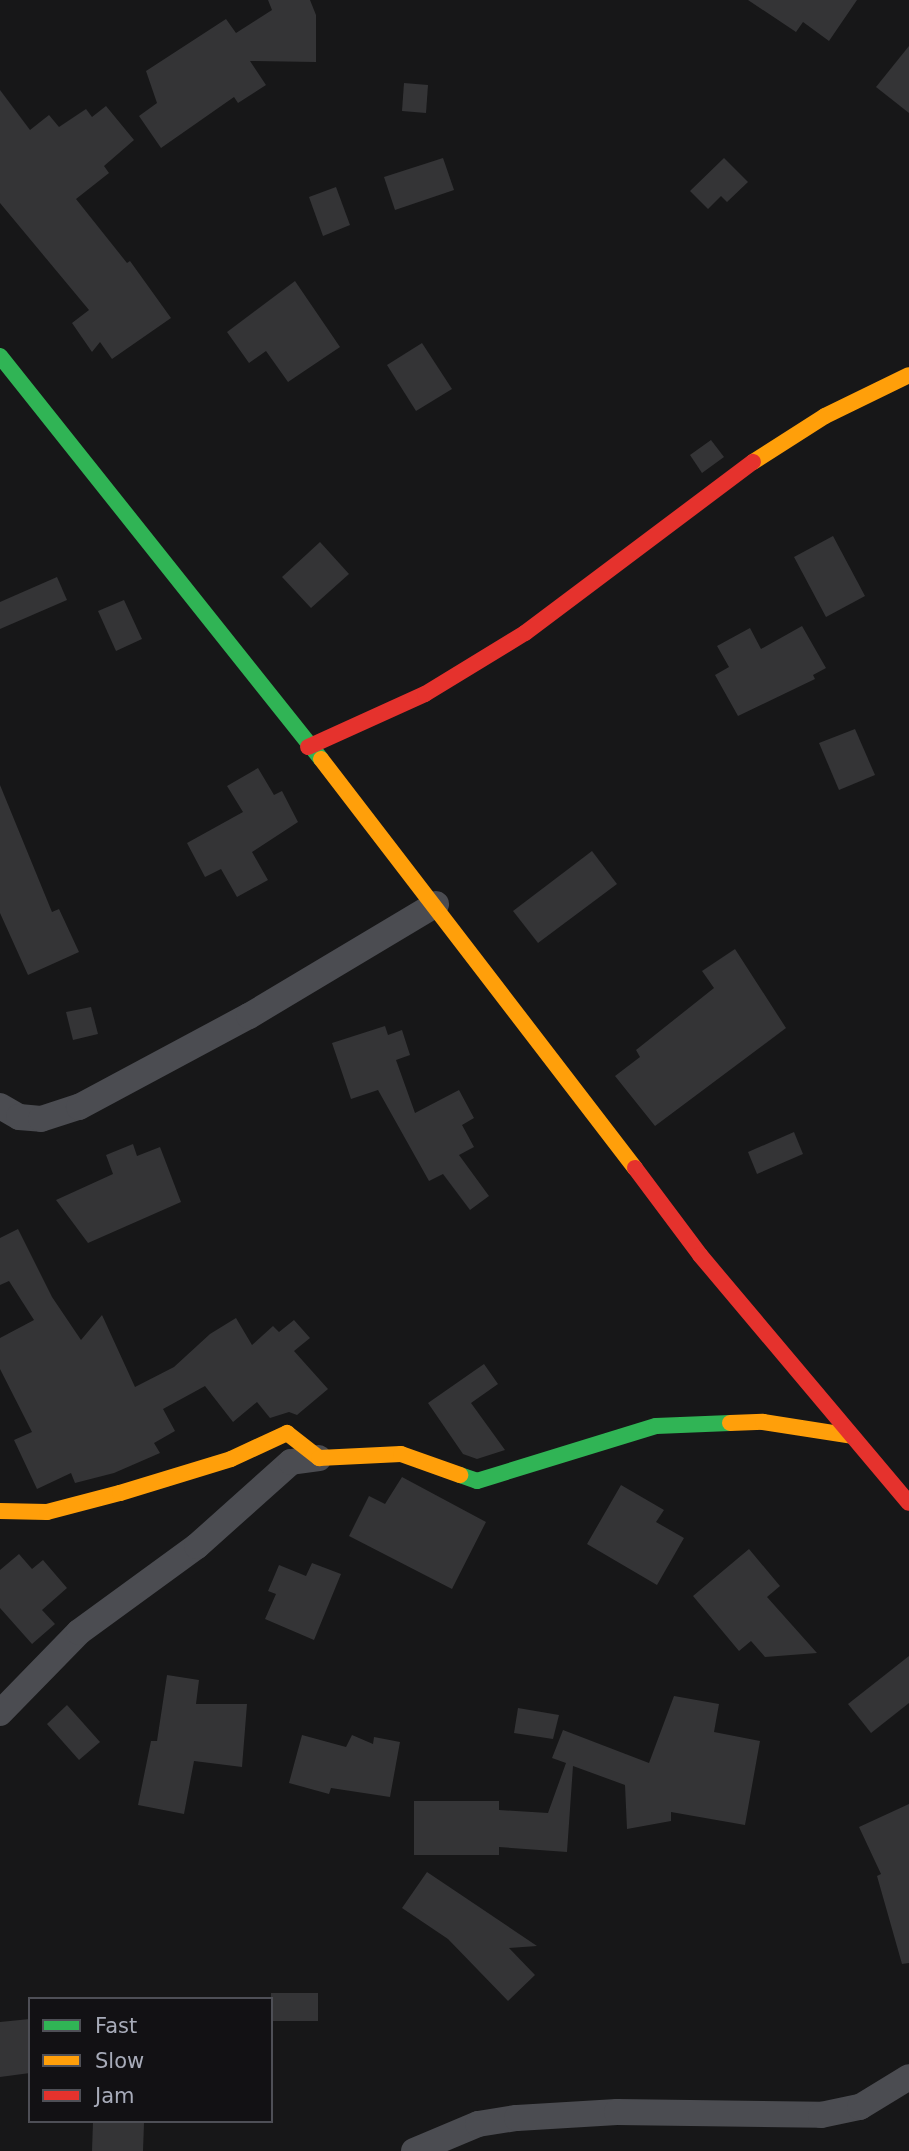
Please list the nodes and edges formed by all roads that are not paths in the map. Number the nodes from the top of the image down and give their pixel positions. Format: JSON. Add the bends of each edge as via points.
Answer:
{"nodes":[{"id":1,"x":0,"y":356,"type":"edge"},
{"id":2,"x":909,"y":374,"type":"edge"},
{"id":3,"x":308,"y":747,"type":"junction"},
{"id":4,"x":436,"y":904,"type":"junction"},
{"id":5,"x":0,"y":1106,"type":"edge"},
{"id":6,"x":852,"y":1436,"type":"junction"},
{"id":7,"x":319,"y":1458,"type":"junction"},
{"id":8,"x":909,"y":1503,"type":"edge"},
{"id":9,"x":0,"y":1511,"type":"edge"},
{"id":10,"x":0,"y":1713,"type":"edge"},
{"id":11,"x":909,"y":2077,"type":"edge"},
{"id":12,"x":414,"y":2151,"type":"edge"}],
"edges":[{"from":1,"to":3,"type":"street"},
{"from":2,"to":3,"type":"street","via":[[825,416],[747,467],[525,633],[425,694]]},
{"from":3,"to":4,"type":"street"},
{"from":4,"to":5,"type":"street","via":[[248,1016],[79,1107],[41,1119],[19,1117]]},
{"from":4,"to":6,"type":"street","via":[[700,1255]]},
{"from":6,"to":7,"type":"street","via":[[763,1422],[656,1426],[477,1482],[401,1454]]},
{"from":6,"to":8,"type":"street"},
{"from":7,"to":9,"type":"street","via":[[287,1433],[231,1459],[120,1493],[47,1512]]},
{"from":7,"to":10,"type":"street","via":[[291,1462],[197,1546],[79,1632]]},
{"from":11,"to":12,"type":"street","via":[[860,2107],[821,2115],[617,2112],[517,2118],[478,2124]]}]}
